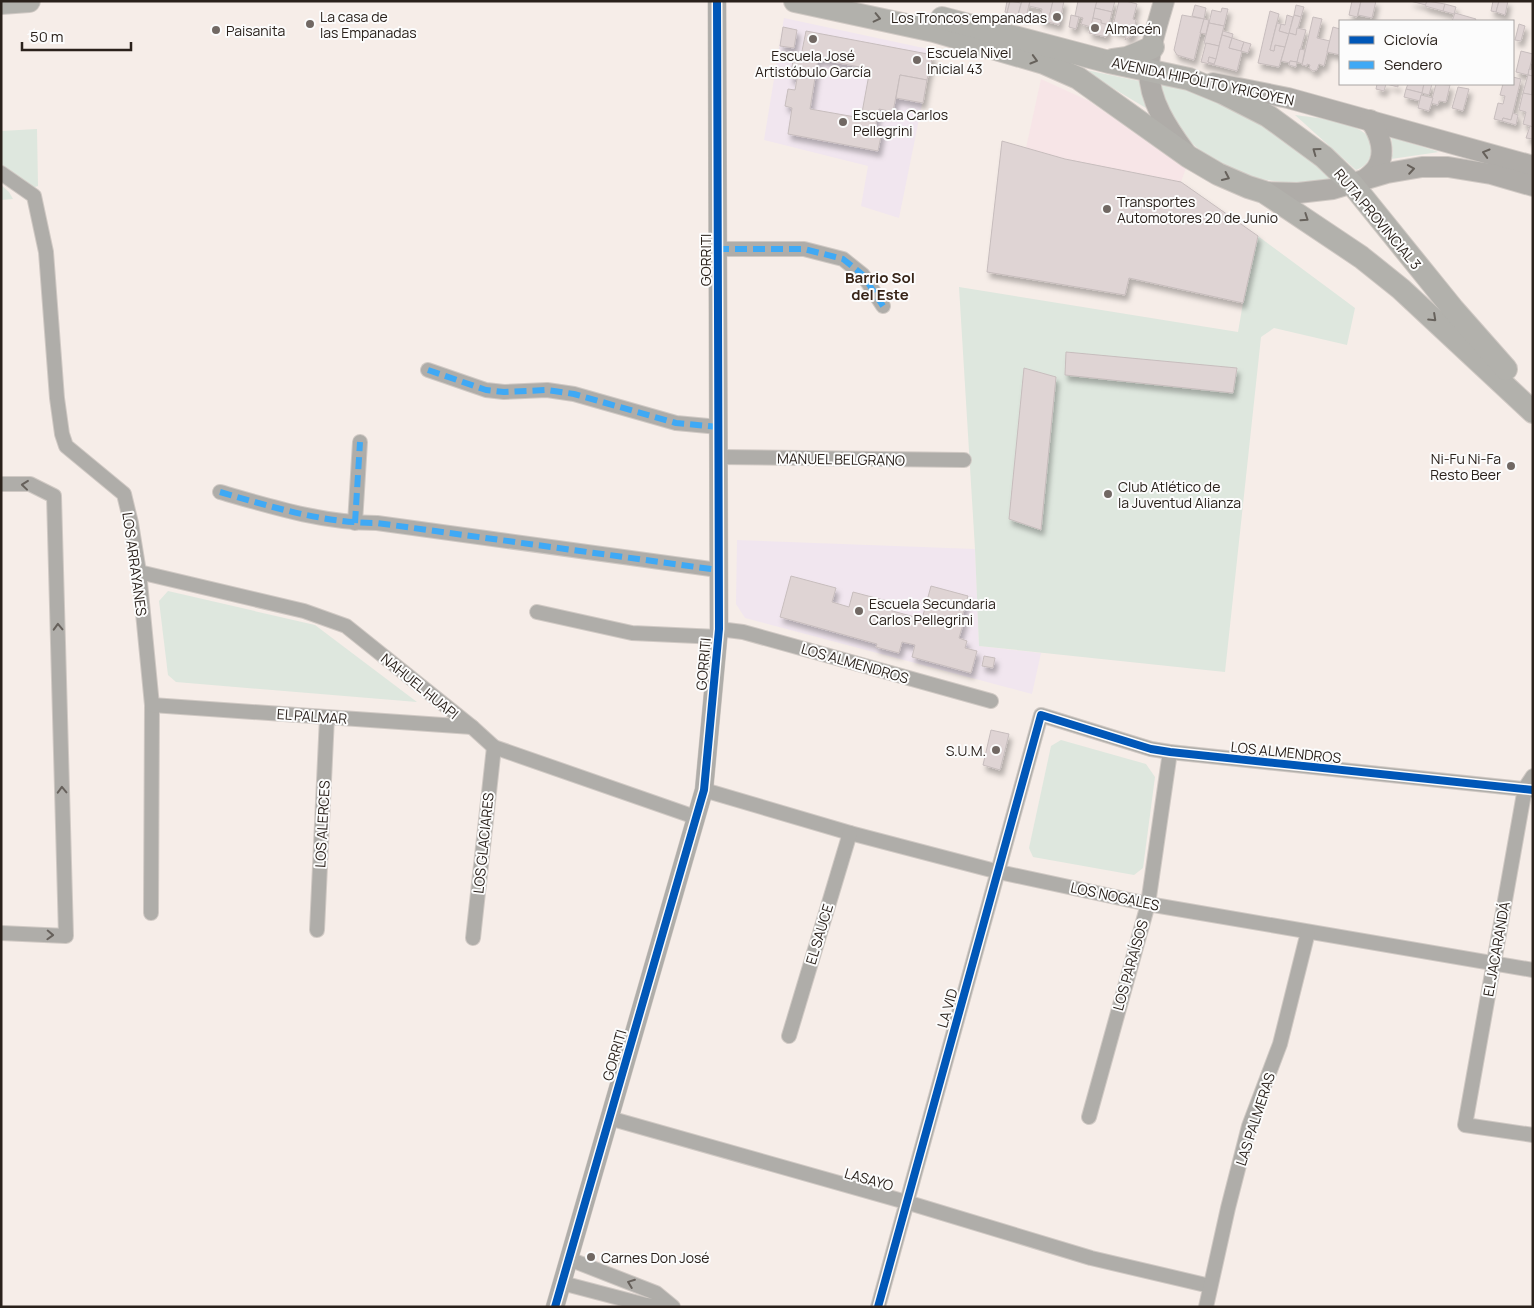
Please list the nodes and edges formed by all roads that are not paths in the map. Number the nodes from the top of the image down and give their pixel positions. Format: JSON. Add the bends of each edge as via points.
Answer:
{"nodes":[{"id":1,"x":29,"y":1,"type":"edge"},
{"id":2,"x":717,"y":1,"type":"edge"},
{"id":3,"x":795,"y":1,"type":"edge"},
{"id":4,"x":872,"y":1,"type":"edge"},
{"id":5,"x":1164,"y":1,"type":"edge"},
{"id":6,"x":1,"y":3,"type":"edge"},
{"id":7,"x":853,"y":7,"type":"edge"},
{"id":8,"x":1153,"y":47,"type":"junction"},
{"id":9,"x":1107,"y":61,"type":"junction"},
{"id":10,"x":1149,"y":70,"type":"junction"},
{"id":11,"x":1182,"y":77,"type":"junction"},
{"id":12,"x":1370,"y":120,"type":"junction"},
{"id":13,"x":1189,"y":157,"type":"junction"},
{"id":14,"x":1533,"y":166,"type":"edge"},
{"id":15,"x":1,"y":173,"type":"edge"},
{"id":16,"x":1358,"y":182,"type":"junction"},
{"id":17,"x":1533,"y":186,"type":"edge"},
{"id":18,"x":1264,"y":192,"type":"junction"},
{"id":19,"x":717,"y":249,"type":"junction"},
{"id":20,"x":883,"y":306,"type":"dead end"},
{"id":21,"x":428,"y":370,"type":"dead end"},
{"id":22,"x":1533,"y":399,"type":"edge"},
{"id":23,"x":1533,"y":412,"type":"edge"},
{"id":24,"x":719,"y":427,"type":"junction"},
{"id":25,"x":360,"y":442,"type":"dead end"},
{"id":26,"x":719,"y":457,"type":"junction"},
{"id":27,"x":964,"y":460,"type":"dead end"},
{"id":28,"x":1,"y":484,"type":"edge"},
{"id":29,"x":220,"y":492,"type":"dead end"},
{"id":30,"x":355,"y":523,"type":"junction"},
{"id":31,"x":718,"y":570,"type":"junction"},
{"id":32,"x":139,"y":572,"type":"junction"},
{"id":33,"x":537,"y":612,"type":"dead end"},
{"id":34,"x":718,"y":633,"type":"junction"},
{"id":35,"x":991,"y":701,"type":"dead end"},
{"id":36,"x":152,"y":705,"type":"junction"},
{"id":37,"x":1041,"y":715,"type":"joint"},
{"id":38,"x":327,"y":717,"type":"junction"},
{"id":39,"x":472,"y":727,"type":"junction"},
{"id":40,"x":494,"y":747,"type":"junction"},
{"id":41,"x":1170,"y":752,"type":"junction"},
{"id":42,"x":1533,"y":776,"type":"edge"},
{"id":43,"x":1529,"y":789,"type":"edge"},
{"id":44,"x":704,"y":790,"type":"junction"},
{"id":45,"x":696,"y":817,"type":"junction"},
{"id":46,"x":850,"y":833,"type":"junction"},
{"id":47,"x":999,"y":872,"type":"junction"},
{"id":48,"x":1148,"y":904,"type":"junction"},
{"id":49,"x":151,"y":913,"type":"dead end"},
{"id":50,"x":317,"y":930,"type":"dead end"},
{"id":51,"x":1308,"y":932,"type":"junction"},
{"id":52,"x":1,"y":933,"type":"edge"},
{"id":53,"x":473,"y":938,"type":"dead end"},
{"id":54,"x":1493,"y":962,"type":"junction"},
{"id":55,"x":1533,"y":970,"type":"edge"},
{"id":56,"x":789,"y":1036,"type":"dead end"},
{"id":57,"x":1088,"y":1117,"type":"dead end"},
{"id":58,"x":609,"y":1118,"type":"junction"},
{"id":59,"x":1533,"y":1135,"type":"edge"},
{"id":60,"x":906,"y":1202,"type":"junction"},
{"id":61,"x":568,"y":1259,"type":"junction"},
{"id":62,"x":562,"y":1283,"type":"junction"},
{"id":63,"x":1210,"y":1286,"type":"junction"},
{"id":64,"x":554,"y":1307,"type":"edge"},
{"id":65,"x":662,"y":1307,"type":"edge"},
{"id":66,"x":673,"y":1307,"type":"edge"},
{"id":67,"x":878,"y":1307,"type":"edge"},
{"id":68,"x":1206,"y":1307,"type":"edge"}],
"edges":[{"from":1,"to":6,"type":"main road"},
{"from":2,"to":19,"type":"street","name":"GORRITI"},
{"from":3,"to":7,"type":"main road"},
{"from":4,"to":9,"type":"main road","name":"AVENIDA HIPÓLITO YRIGOYEN"},
{"from":5,"to":8,"type":"main road"},
{"from":7,"to":13,"type":"main road","one_way":true,"via":[[1044,63],[1078,78]]},
{"from":8,"to":9,"type":"main road","via":[[1127,58]]},
{"from":8,"to":10,"type":"main road"},
{"from":8,"to":11,"type":"main road","via":[[1163,67]]},
{"from":9,"to":10,"type":"main road","name":"AVENIDA HIPÓLITO YRIGOYEN"},
{"from":10,"to":11,"type":"main road","name":"AVENIDA HIPÓLITO YRIGOYEN"},
{"from":10,"to":13,"type":"main road","via":[[1163,119]]},
{"from":11,"to":12,"type":"main road","name":"AVENIDA HIPÓLITO YRIGOYEN","via":[[1288,98]]},
{"from":16,"to":11,"type":"main road","name":"RUTA PROVINCIAL 3","one_way":true,"via":[[1268,116]]},
{"from":14,"to":12,"type":"main road","name":"AVENIDA HIPÓLITO YRIGOYEN","one_way":true},
{"from":12,"to":16,"type":"main road","via":[[1382,146],[1380,159],[1376,169]]},
{"from":13,"to":18,"type":"main road","one_way":true,"via":[[1240,184]]},
{"from":15,"to":32,"type":"street","name":"LOS ARRAYANES","via":[[34,196],[46,252],[57,398],[66,446],[124,494]]},
{"from":16,"to":17,"type":"main road","one_way":true,"via":[[1387,172],[1448,167],[1491,174]]},
{"from":16,"to":18,"type":"main road","via":[[1298,193]]},
{"from":16,"to":22,"type":"main road","name":"RUTA PROVINCIAL 3","via":[[1453,309]]},
{"from":18,"to":23,"type":"main road","name":"RUTA PROVINCIAL 3","one_way":true,"via":[[1361,257],[1401,289]]},
{"from":19,"to":20,"type":"street","via":[[804,249],[843,259],[863,275]]},
{"from":19,"to":24,"type":"street","name":"GORRITI"},
{"from":21,"to":24,"type":"street","via":[[486,390],[547,390],[574,394],[676,424]]},
{"from":24,"to":26,"type":"street","name":"GORRITI"},
{"from":25,"to":30,"type":"street"},
{"from":26,"to":27,"type":"street","name":"MANUEL BELGRANO"},
{"from":26,"to":31,"type":"street","name":"GORRITI"},
{"from":52,"to":28,"type":"street","one_way":true,"via":[[66,936],[54,496],[30,484]]},
{"from":29,"to":30,"type":"street","via":[[304,516]]},
{"from":30,"to":31,"type":"street","via":[[377,522]]},
{"from":31,"to":34,"type":"street","name":"GORRITI"},
{"from":32,"to":36,"type":"street","name":"LOS ARRAYANES"},
{"from":32,"to":39,"type":"street","name":"NAHUEL HUAPI","via":[[304,611],[346,626]]},
{"from":33,"to":34,"type":"street","name":"LOS ALMENDROS","via":[[632,633]]},
{"from":34,"to":35,"type":"street","name":"LOS ALMENDROS","via":[[743,632]]},
{"from":34,"to":44,"type":"street","name":"GORRITI"},
{"from":36,"to":38,"type":"street","name":"EL PALMAR"},
{"from":36,"to":49,"type":"street","name":"LOS ARRAYANES"},
{"from":37,"to":41,"type":"street","name":"LOS ALMENDROS"},
{"from":37,"to":47,"type":"street","name":"LA VID"},
{"from":38,"to":39,"type":"street","name":"EL PALMAR"},
{"from":38,"to":50,"type":"street","name":"LOS ALERCES"},
{"from":39,"to":40,"type":"street","name":"NAHUEL HUAPI"},
{"from":40,"to":45,"type":"street","name":"NAHUEL HUAPI"},
{"from":40,"to":53,"type":"street","name":"LOS GLACIARES"},
{"from":41,"to":43,"type":"street","name":"LOS ALMENDROS"},
{"from":41,"to":48,"type":"street","name":"LOS PARAÍSOS"},
{"from":42,"to":43,"type":"street","name":"EL JACARANDÁ"},
{"from":43,"to":54,"type":"street","name":"EL JACARANDÁ"},
{"from":44,"to":45,"type":"street","name":"GORRITI"},
{"from":44,"to":46,"type":"street","name":"LOS NOGALES"},
{"from":45,"to":58,"type":"street","name":"GORRITI"},
{"from":46,"to":47,"type":"street","name":"LOS NOGALES"},
{"from":46,"to":56,"type":"street","name":"EL SAUCE"},
{"from":47,"to":48,"type":"street","name":"LOS NOGALES"},
{"from":47,"to":60,"type":"street","name":"LA VID"},
{"from":48,"to":51,"type":"street","name":"LOS NOGALES"},
{"from":48,"to":57,"type":"street","name":"LOS PARAÍSOS"},
{"from":51,"to":54,"type":"street","name":"LOS NOGALES"},
{"from":51,"to":63,"type":"street","name":"LAS PALMERAS","via":[[1280,1044],[1249,1126]]},
{"from":54,"to":55,"type":"street","name":"LOS NOGALES"},
{"from":54,"to":59,"type":"street","name":"EL JACARANDÁ","via":[[1465,1125]]},
{"from":58,"to":60,"type":"street","name":"LASAYO"},
{"from":58,"to":61,"type":"street","name":"GORRITI"},
{"from":60,"to":63,"type":"street","name":"LASAYO","via":[[1091,1258]]},
{"from":60,"to":67,"type":"street","name":"LA VID"},
{"from":61,"to":62,"type":"street","name":"GORRITI"},
{"from":66,"to":61,"type":"street","one_way":true,"via":[[656,1293]]},
{"from":62,"to":64,"type":"street","name":"GORRITI"},
{"from":62,"to":65,"type":"street"},
{"from":63,"to":68,"type":"street","name":"LAS PALMERAS"}]}
